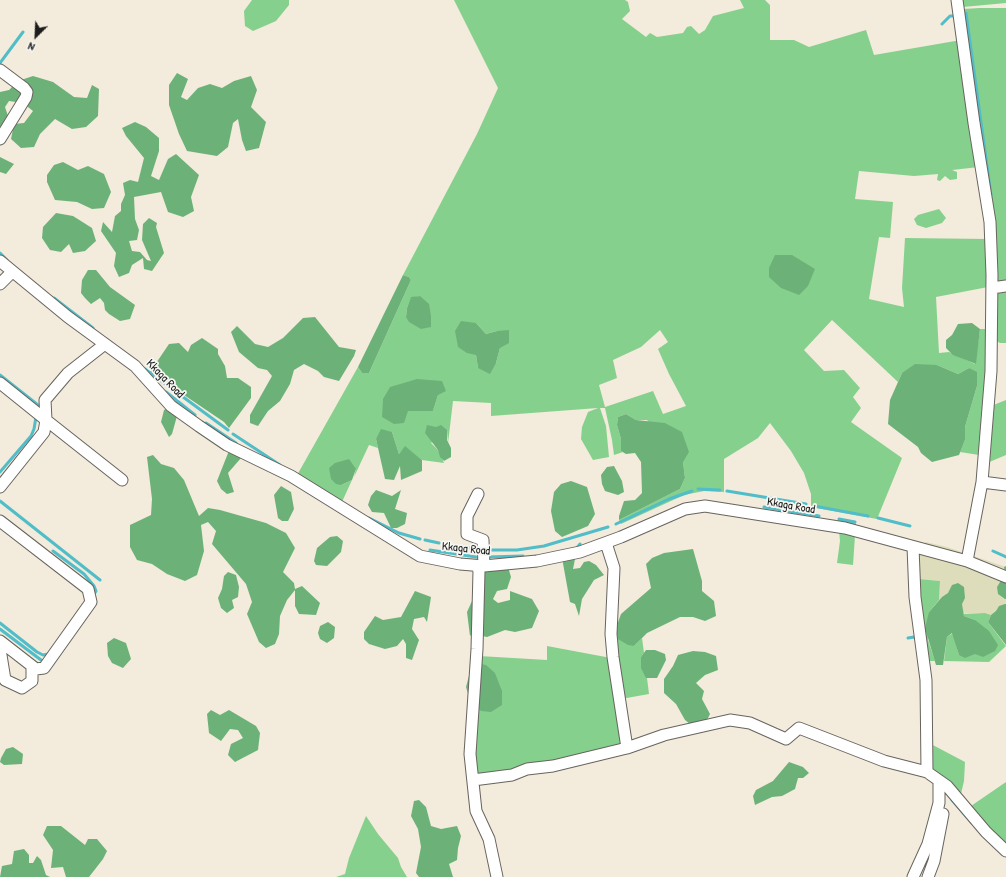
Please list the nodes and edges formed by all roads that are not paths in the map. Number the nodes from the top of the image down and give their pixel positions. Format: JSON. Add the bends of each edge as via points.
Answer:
{"nodes":[{"id":1,"x":957,"y":0,"type":"edge"},
{"id":2,"x":0,"y":70,"type":"edge"},
{"id":3,"x":0,"y":139,"type":"edge"},
{"id":4,"x":0,"y":261,"type":"edge"},
{"id":5,"x":12,"y":272,"type":"junction"},
{"id":6,"x":0,"y":284,"type":"edge"},
{"id":7,"x":1006,"y":286,"type":"edge"},
{"id":8,"x":992,"y":288,"type":"junction"},
{"id":9,"x":106,"y":344,"type":"junction"},
{"id":10,"x":0,"y":383,"type":"edge"},
{"id":11,"x":46,"y":420,"type":"junction"},
{"id":12,"x":122,"y":480,"type":"dead end"},
{"id":13,"x":982,"y":482,"type":"junction"},
{"id":14,"x":1006,"y":485,"type":"edge"},
{"id":15,"x":0,"y":487,"type":"edge"},
{"id":16,"x":478,"y":494,"type":"dead end"},
{"id":17,"x":0,"y":521,"type":"edge"},
{"id":18,"x":606,"y":543,"type":"junction"},
{"id":19,"x":913,"y":547,"type":"junction"},
{"id":20,"x":967,"y":561,"type":"junction"},
{"id":21,"x":481,"y":566,"type":"junction"},
{"id":22,"x":1006,"y":577,"type":"edge"},
{"id":23,"x":0,"y":641,"type":"edge"},
{"id":24,"x":0,"y":649,"type":"edge"},
{"id":25,"x":32,"y":666,"type":"junction"},
{"id":26,"x":627,"y":748,"type":"junction"},
{"id":27,"x":927,"y":772,"type":"junction"},
{"id":28,"x":473,"y":780,"type":"junction"},
{"id":29,"x":943,"y":783,"type":"junction"},
{"id":30,"x":1006,"y":851,"type":"edge"},
{"id":31,"x":497,"y":877,"type":"edge"},
{"id":32,"x":913,"y":877,"type":"edge"},
{"id":33,"x":928,"y":877,"type":"edge"}],
"edges":[{"from":1,"to":8,"type":"street","via":[[990,222]]},
{"from":2,"to":3,"type":"street","via":[[27,92]]},
{"from":4,"to":5,"type":"street","name":"Kkaga Road"},
{"from":5,"to":6,"type":"street"},
{"from":5,"to":9,"type":"street","name":"Kkaga Road"},
{"from":7,"to":8,"type":"street"},
{"from":8,"to":13,"type":"street","via":[[991,371]]},
{"from":9,"to":11,"type":"street","via":[[68,373],[45,400]]},
{"from":9,"to":21,"type":"street","name":"Kkaga Road","via":[[135,366],[171,406],[227,445],[291,476],[420,556]]},
{"from":10,"to":11,"type":"street"},
{"from":11,"to":12,"type":"street"},
{"from":11,"to":15,"type":"street","via":[[44,432]]},
{"from":13,"to":14,"type":"street"},
{"from":13,"to":20,"type":"street"},
{"from":16,"to":21,"type":"street","via":[[467,516],[468,534],[483,540]]},
{"from":17,"to":25,"type":"street","via":[[88,589],[91,602],[44,668],[36,669]]},
{"from":18,"to":19,"type":"street","name":"Kkaga Road","via":[[685,509],[705,506],[845,528]]},
{"from":18,"to":21,"type":"street","name":"Kkaga Road","via":[[580,552],[537,561]]},
{"from":18,"to":26,"type":"street","via":[[614,568],[612,654]]},
{"from":19,"to":20,"type":"street","name":"Kkaga Road"},
{"from":19,"to":27,"type":"street","via":[[915,597],[926,680]]},
{"from":20,"to":22,"type":"street","name":"Kkaga Road"},
{"from":21,"to":28,"type":"street","via":[[470,754]]},
{"from":23,"to":25,"type":"street"},
{"from":24,"to":25,"type":"street","via":[[5,680],[22,688],[32,681]]},
{"from":26,"to":27,"type":"street","via":[[664,735],[730,720],[750,723],[786,739],[799,728],[804,729],[884,761]]},
{"from":26,"to":28,"type":"street","via":[[554,766],[528,769],[512,775]]},
{"from":27,"to":29,"type":"street"},
{"from":28,"to":31,"type":"street","via":[[476,811],[489,839]]},
{"from":29,"to":30,"type":"street"},
{"from":29,"to":32,"type":"street","via":[[928,844]]},
{"from":29,"to":33,"type":"street","via":[[934,861]]}]}
